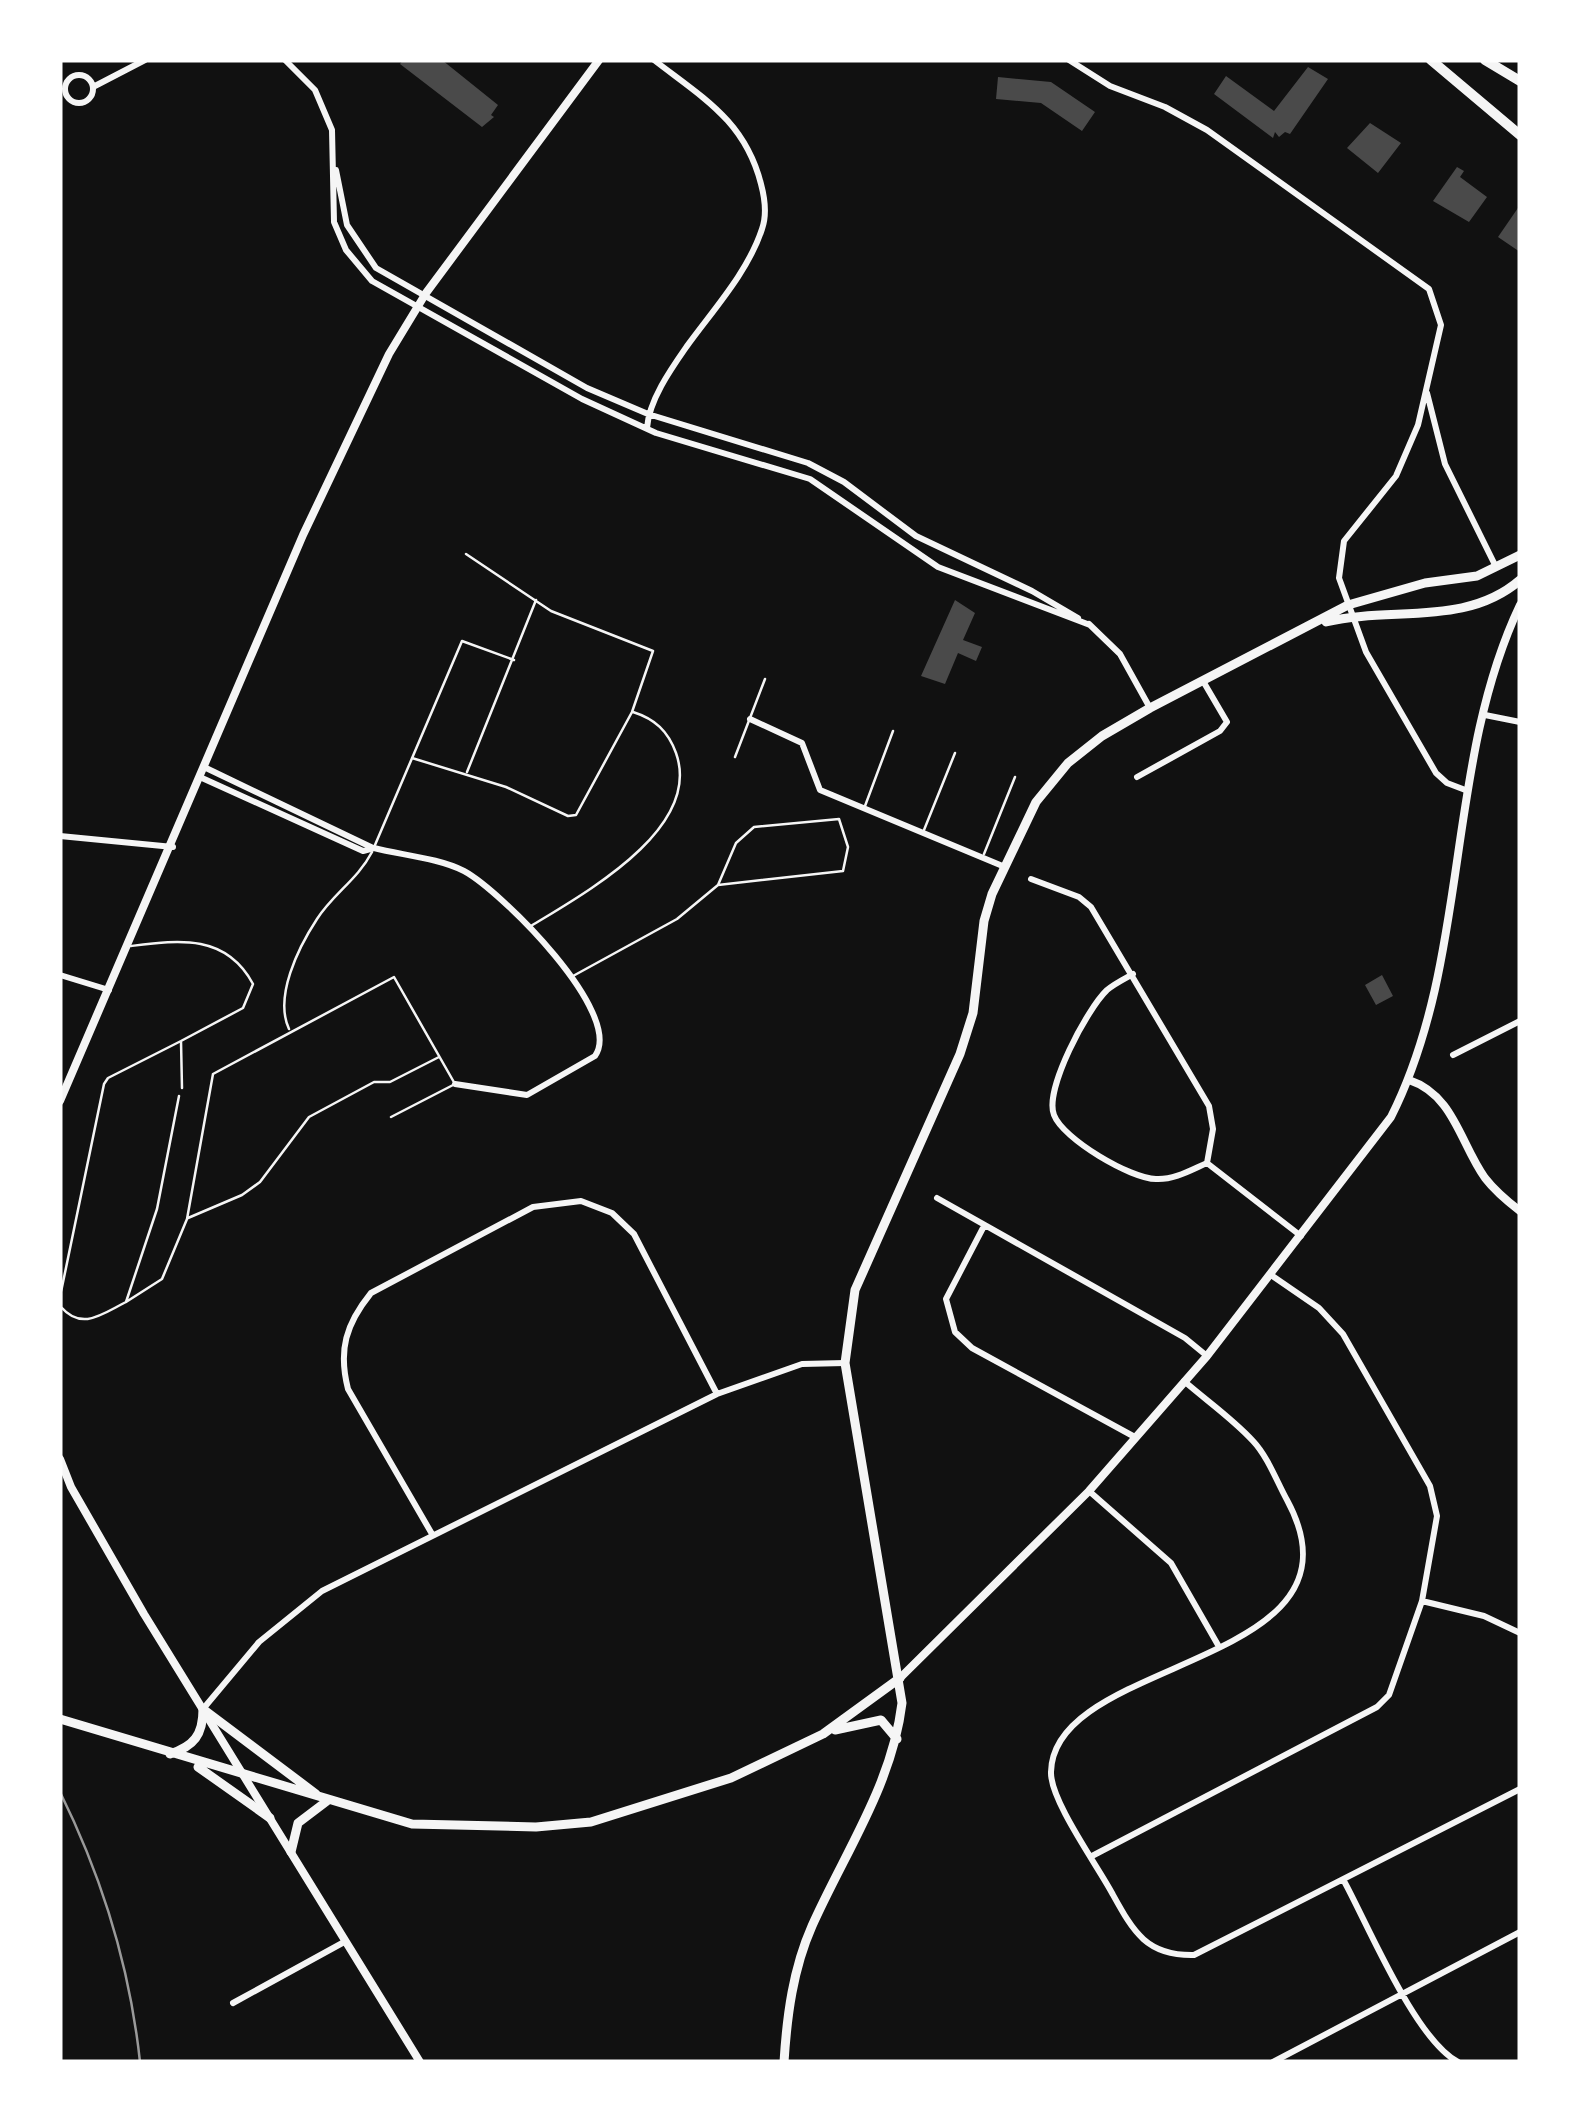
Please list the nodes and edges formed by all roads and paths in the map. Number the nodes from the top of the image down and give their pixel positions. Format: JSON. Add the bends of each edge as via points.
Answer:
{"nodes":[{"id":1,"x":144,"y":60,"type":"edge"},
{"id":2,"x":284,"y":60,"type":"edge"},
{"id":3,"x":599,"y":60,"type":"edge"},
{"id":4,"x":654,"y":60,"type":"edge"},
{"id":5,"x":1068,"y":60,"type":"edge"},
{"id":6,"x":1431,"y":60,"type":"edge"},
{"id":7,"x":1484,"y":60,"type":"edge"},
{"id":8,"x":1520,"y":81,"type":"edge"},
{"id":9,"x":63,"y":82,"type":"edge"},
{"id":10,"x":93,"y":88,"type":"junction"},
{"id":11,"x":64,"y":98,"type":"edge"},
{"id":12,"x":1520,"y":135,"type":"edge"},
{"id":13,"x":334,"y":164,"type":"junction"},
{"id":14,"x":426,"y":293,"type":"junction"},
{"id":15,"x":416,"y":308,"type":"junction"},
{"id":16,"x":1427,"y":392,"type":"junction"},
{"id":17,"x":648,"y":414,"type":"junction"},
{"id":18,"x":648,"y":428,"type":"junction"},
{"id":19,"x":466,"y":554,"type":"dead end"},
{"id":20,"x":1520,"y":555,"type":"edge"},
{"id":21,"x":1497,"y":569,"type":"junction"},
{"id":22,"x":1520,"y":580,"type":"edge"},
{"id":23,"x":537,"y":598,"type":"junction"},
{"id":24,"x":1348,"y":604,"type":"junction"},
{"id":25,"x":1520,"y":605,"type":"edge"},
{"id":26,"x":1352,"y":616,"type":"junction"},
{"id":27,"x":1090,"y":625,"type":"junction"},
{"id":28,"x":1316,"y":625,"type":"junction"},
{"id":29,"x":514,"y":660,"type":"junction"},
{"id":30,"x":765,"y":679,"type":"dead end"},
{"id":31,"x":1204,"y":681,"type":"junction"},
{"id":32,"x":1150,"y":708,"type":"junction"},
{"id":33,"x":632,"y":712,"type":"junction"},
{"id":34,"x":1485,"y":715,"type":"junction"},
{"id":35,"x":750,"y":718,"type":"junction"},
{"id":36,"x":1520,"y":722,"type":"edge"},
{"id":37,"x":893,"y":731,"type":"dead end"},
{"id":38,"x":955,"y":753,"type":"dead end"},
{"id":39,"x":736,"y":757,"type":"dead end"},
{"id":40,"x":412,"y":758,"type":"junction"},
{"id":41,"x":206,"y":768,"type":"junction"},
{"id":42,"x":466,"y":772,"type":"junction"},
{"id":43,"x":1015,"y":777,"type":"dead end"},
{"id":44,"x":1138,"y":777,"type":"dead end"},
{"id":45,"x":202,"y":778,"type":"junction"},
{"id":46,"x":1470,"y":791,"type":"junction"},
{"id":47,"x":864,"y":807,"type":"junction"},
{"id":48,"x":298,"y":810,"type":"junction"},
{"id":49,"x":293,"y":819,"type":"junction"},
{"id":50,"x":923,"y":831,"type":"junction"},
{"id":51,"x":346,"y":832,"type":"junction"},
{"id":52,"x":60,"y":836,"type":"edge"},
{"id":53,"x":342,"y":842,"type":"junction"},
{"id":54,"x":173,"y":847,"type":"junction"},
{"id":55,"x":374,"y":848,"type":"junction"},
{"id":56,"x":984,"y":856,"type":"junction"},
{"id":57,"x":1005,"y":866,"type":"junction"},
{"id":58,"x":1031,"y":880,"type":"dead end"},
{"id":59,"x":718,"y":885,"type":"junction"},
{"id":60,"x":532,"y":926,"type":"junction"},
{"id":61,"x":130,"y":946,"type":"junction"},
{"id":62,"x":1133,"y":974,"type":"junction"},
{"id":63,"x":60,"y":975,"type":"edge"},
{"id":64,"x":572,"y":977,"type":"junction"},
{"id":65,"x":110,"y":990,"type":"junction"},
{"id":66,"x":1520,"y":1022,"type":"edge"},
{"id":67,"x":289,"y":1030,"type":"junction"},
{"id":68,"x":182,"y":1040,"type":"junction"},
{"id":69,"x":1453,"y":1055,"type":"dead end"},
{"id":70,"x":438,"y":1057,"type":"junction"},
{"id":71,"x":1410,"y":1080,"type":"junction"},
{"id":72,"x":454,"y":1084,"type":"junction"},
{"id":73,"x":182,"y":1088,"type":"dead end"},
{"id":74,"x":179,"y":1096,"type":"dead end"},
{"id":75,"x":60,"y":1101,"type":"edge"},
{"id":76,"x":392,"y":1118,"type":"dead end"},
{"id":77,"x":1207,"y":1163,"type":"junction"},
{"id":78,"x":938,"y":1198,"type":"dead end"},
{"id":79,"x":1520,"y":1211,"type":"edge"},
{"id":80,"x":187,"y":1219,"type":"junction"},
{"id":81,"x":984,"y":1226,"type":"junction"},
{"id":82,"x":1301,"y":1236,"type":"junction"},
{"id":83,"x":1271,"y":1274,"type":"junction"},
{"id":84,"x":126,"y":1302,"type":"junction"},
{"id":85,"x":1207,"y":1356,"type":"junction"},
{"id":86,"x":845,"y":1364,"type":"junction"},
{"id":87,"x":1184,"y":1382,"type":"junction"},
{"id":88,"x":717,"y":1394,"type":"junction"},
{"id":89,"x":1133,"y":1436,"type":"junction"},
{"id":90,"x":60,"y":1458,"type":"edge"},
{"id":91,"x":1089,"y":1491,"type":"junction"},
{"id":92,"x":432,"y":1534,"type":"junction"},
{"id":93,"x":1422,"y":1601,"type":"junction"},
{"id":94,"x":1520,"y":1633,"type":"edge"},
{"id":95,"x":1218,"y":1645,"type":"junction"},
{"id":96,"x":900,"y":1678,"type":"junction"},
{"id":97,"x":203,"y":1709,"type":"junction"},
{"id":98,"x":60,"y":1720,"type":"edge"},
{"id":99,"x":823,"y":1734,"type":"junction"},
{"id":100,"x":897,"y":1738,"type":"junction"},
{"id":101,"x":170,"y":1754,"type":"junction"},
{"id":102,"x":188,"y":1760,"type":"junction"},
{"id":103,"x":246,"y":1778,"type":"junction"},
{"id":104,"x":1520,"y":1788,"type":"edge"},
{"id":105,"x":327,"y":1800,"type":"junction"},
{"id":106,"x":270,"y":1818,"type":"junction"},
{"id":107,"x":291,"y":1852,"type":"junction"},
{"id":108,"x":1092,"y":1856,"type":"junction"},
{"id":109,"x":1344,"y":1881,"type":"junction"},
{"id":110,"x":1520,"y":1932,"type":"edge"},
{"id":111,"x":346,"y":1941,"type":"junction"},
{"id":112,"x":1404,"y":1992,"type":"junction"},
{"id":113,"x":233,"y":2004,"type":"dead end"},
{"id":114,"x":420,"y":2062,"type":"edge"},
{"id":115,"x":784,"y":2062,"type":"edge"},
{"id":116,"x":1273,"y":2062,"type":"edge"},
{"id":117,"x":1458,"y":2062,"type":"edge"}],
"edges":[{"from":1,"to":10,"type":"street"},
{"from":2,"to":13,"type":"street","via":[[315,90],[332,130]]},
{"from":3,"to":14,"type":"street"},
{"from":4,"to":17,"type":"street","via":[[742,134],[754,152],[766,202],[763,228],[746,263]]},
{"from":5,"to":16,"type":"street","via":[[1207,130],[1420,278],[1441,324]]},
{"from":6,"to":12,"type":"highway"},
{"from":7,"to":8,"type":"highway"},
{"from":9,"to":10,"type":"street","via":[[82,75]]},
{"from":9,"to":11,"type":"street"},
{"from":10,"to":11,"type":"street","via":[[84,102]]},
{"from":13,"to":14,"type":"street","via":[[347,224],[360,248],[376,268]]},
{"from":13,"to":15,"type":"street","via":[[331,204],[346,250],[372,281]]},
{"from":14,"to":15,"type":"street"},
{"from":14,"to":17,"type":"street","via":[[587,388]]},
{"from":15,"to":18,"type":"street"},
{"from":15,"to":41,"type":"street","via":[[304,535]]},
{"from":16,"to":21,"type":"street","via":[[1445,464]]},
{"from":16,"to":24,"type":"street","via":[[1396,476],[1344,541],[1339,578]]},
{"from":17,"to":18,"type":"street"},
{"from":17,"to":27,"type":"street","via":[[808,463],[916,536]]},
{"from":18,"to":27,"type":"street","via":[[810,479],[938,567]]},
{"from":19,"to":23,"type":"lane"},
{"from":20,"to":21,"type":"main road"},
{"from":21,"to":24,"type":"main road"},
{"from":22,"to":26,"type":"main road","via":[[1455,611]]},
{"from":23,"to":29,"type":"lane"},
{"from":23,"to":33,"type":"lane","via":[[550,611],[653,652]]},
{"from":24,"to":26,"type":"street"},
{"from":24,"to":28,"type":"main road"},
{"from":25,"to":34,"type":"street"},
{"from":26,"to":28,"type":"main road"},
{"from":26,"to":46,"type":"street","via":[[1436,773],[1446,784]]},
{"from":27,"to":32,"type":"street","via":[[1120,654]]},
{"from":28,"to":31,"type":"main road"},
{"from":29,"to":40,"type":"lane","via":[[462,640]]},
{"from":29,"to":42,"type":"lane"},
{"from":30,"to":35,"type":"lane"},
{"from":31,"to":32,"type":"main road"},
{"from":31,"to":44,"type":"street","via":[[1227,722]]},
{"from":32,"to":57,"type":"main road","via":[[1068,763],[1036,802]]},
{"from":33,"to":42,"type":"lane","via":[[576,815]]},
{"from":33,"to":60,"type":"lane","via":[[665,731],[677,756],[681,784],[674,805],[615,875]]},
{"from":34,"to":36,"type":"street"},
{"from":34,"to":46,"type":"street"},
{"from":35,"to":39,"type":"lane"},
{"from":35,"to":47,"type":"street","via":[[802,743],[820,790]]},
{"from":37,"to":47,"type":"lane"},
{"from":38,"to":50,"type":"lane"},
{"from":40,"to":42,"type":"lane"},
{"from":40,"to":55,"type":"lane"},
{"from":41,"to":45,"type":"street"},
{"from":41,"to":48,"type":"street"},
{"from":43,"to":56,"type":"lane"},
{"from":45,"to":49,"type":"street"},
{"from":45,"to":54,"type":"street"},
{"from":46,"to":71,"type":"street","via":[[1446,937]]},
{"from":47,"to":50,"type":"street"},
{"from":48,"to":49,"type":"street"},
{"from":48,"to":51,"type":"street"},
{"from":49,"to":53,"type":"street"},
{"from":50,"to":56,"type":"street"},
{"from":51,"to":53,"type":"street"},
{"from":51,"to":55,"type":"street"},
{"from":52,"to":54,"type":"street"},
{"from":53,"to":55,"type":"street"},
{"from":54,"to":61,"type":"street"},
{"from":55,"to":60,"type":"street","via":[[462,870]]},
{"from":55,"to":67,"type":"lane","via":[[308,937],[282,999]]},
{"from":56,"to":57,"type":"street"},
{"from":57,"to":86,"type":"main road","via":[[984,920],[964,1041],[855,1290]]},
{"from":58,"to":62,"type":"street","via":[[1078,896],[1092,908]]},
{"from":59,"to":59,"type":"lane","via":[[736,842],[754,827],[843,822],[843,871]]},
{"from":59,"to":64,"type":"lane","via":[[677,919]]},
{"from":60,"to":64,"type":"street"},
{"from":61,"to":65,"type":"street"},
{"from":61,"to":68,"type":"lane","via":[[207,944],[231,955],[253,984],[243,1008]]},
{"from":62,"to":77,"type":"street","via":[[1209,1106]]},
{"from":62,"to":77,"type":"street","via":[[1092,1009],[1056,1081],[1053,1113],[1065,1134],[1150,1179]]},
{"from":63,"to":65,"type":"street"},
{"from":64,"to":72,"type":"street","via":[[602,1036],[595,1056],[527,1095]]},
{"from":65,"to":75,"type":"street"},
{"from":66,"to":69,"type":"street"},
{"from":67,"to":70,"type":"lane","via":[[394,977]]},
{"from":67,"to":80,"type":"lane","via":[[212,1074]]},
{"from":68,"to":73,"type":"lane"},
{"from":68,"to":84,"type":"lane","via":[[104,1084],[61,1308],[85,1322]]},
{"from":70,"to":72,"type":"lane"},
{"from":70,"to":80,"type":"lane","via":[[309,1117],[260,1182]]},
{"from":71,"to":79,"type":"street","via":[[1442,1100],[1487,1180]]},
{"from":71,"to":82,"type":"street","via":[[1362,1159]]},
{"from":72,"to":76,"type":"lane"},
{"from":74,"to":84,"type":"lane","via":[[156,1209]]},
{"from":77,"to":82,"type":"street"},
{"from":78,"to":81,"type":"street"},
{"from":80,"to":84,"type":"lane","via":[[162,1279]]},
{"from":81,"to":85,"type":"street"},
{"from":81,"to":89,"type":"street","via":[[946,1299],[955,1332],[972,1348]]},
{"from":82,"to":83,"type":"street"},
{"from":83,"to":85,"type":"street"},
{"from":83,"to":93,"type":"street","via":[[1343,1334],[1430,1486],[1436,1516]]},
{"from":85,"to":87,"type":"street"},
{"from":86,"to":88,"type":"street","via":[[802,1364]]},
{"from":86,"to":96,"type":"main road"},
{"from":87,"to":89,"type":"street"},
{"from":87,"to":95,"type":"street","via":[[1256,1443],[1300,1524],[1304,1560],[1298,1584],[1278,1611]]},
{"from":88,"to":92,"type":"street"},
{"from":88,"to":92,"type":"street","via":[[634,1234],[612,1214],[580,1201],[533,1206],[371,1293],[344,1338],[348,1388]]},
{"from":89,"to":91,"type":"street"},
{"from":90,"to":97,"type":"street"},
{"from":91,"to":95,"type":"street","via":[[1172,1563]]},
{"from":91,"to":96,"type":"street"},
{"from":92,"to":97,"type":"street","via":[[322,1591],[259,1642]]},
{"from":93,"to":94,"type":"street"},
{"from":93,"to":108,"type":"street","via":[[1389,1695],[1377,1707]]},
{"from":95,"to":108,"type":"street","via":[[1078,1719],[1055,1747],[1051,1784]]},
{"from":96,"to":99,"type":"main road"},
{"from":96,"to":100,"type":"main road"},
{"from":97,"to":101,"type":"main road","via":[[192,1746]]},
{"from":97,"to":103,"type":"street"},
{"from":97,"to":105,"type":"main road"},
{"from":98,"to":101,"type":"main road"},
{"from":99,"to":100,"type":"main road","via":[[881,1720]]},
{"from":99,"to":105,"type":"main road","via":[[731,1778],[590,1822],[412,1824]]},
{"from":100,"to":115,"type":"main road","via":[[882,1784],[811,1928],[794,1981]]},
{"from":101,"to":102,"type":"main road"},
{"from":102,"to":103,"type":"main road"},
{"from":102,"to":106,"type":"main road"},
{"from":103,"to":105,"type":"main road"},
{"from":103,"to":106,"type":"street"},
{"from":104,"to":109,"type":"street"},
{"from":105,"to":107,"type":"main road","via":[[298,1822]]},
{"from":106,"to":107,"type":"street"},
{"from":107,"to":111,"type":"street"},
{"from":108,"to":109,"type":"street","via":[[1135,1936],[1172,1956],[1194,1955]]},
{"from":109,"to":112,"type":"street"},
{"from":110,"to":112,"type":"street"},
{"from":111,"to":113,"type":"street"},
{"from":111,"to":114,"type":"street"},
{"from":112,"to":116,"type":"street"},
{"from":112,"to":117,"type":"street","via":[[1428,2036]]}]}
